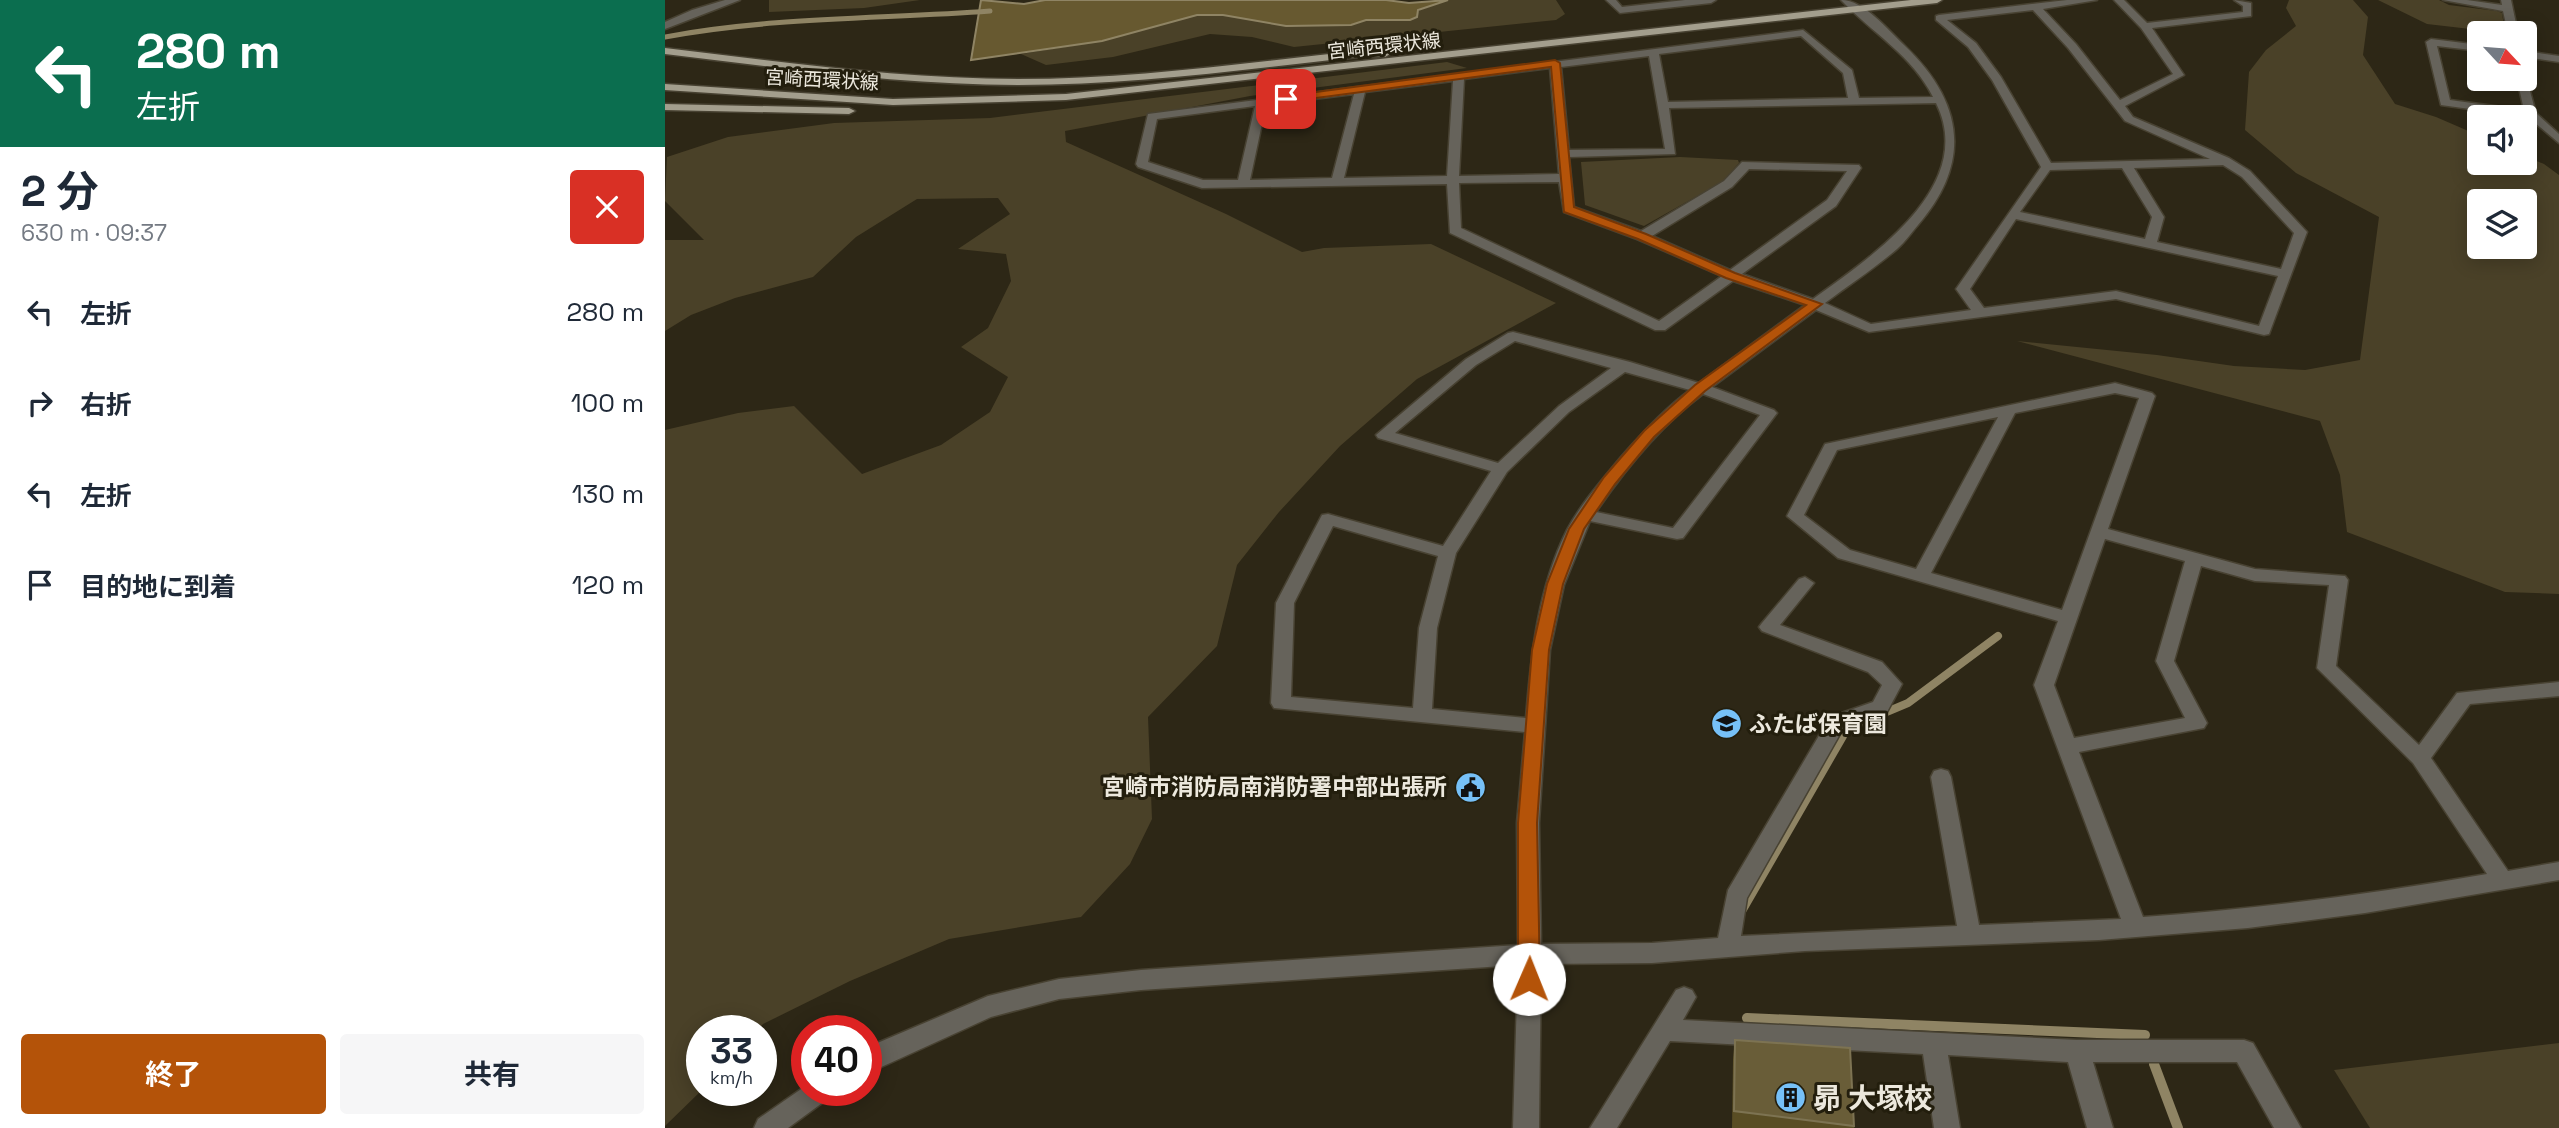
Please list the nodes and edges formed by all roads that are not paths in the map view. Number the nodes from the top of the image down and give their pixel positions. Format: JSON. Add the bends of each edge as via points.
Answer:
{"nodes":[{"id":1,"x":735,"y":0,"type":"edge"},
{"id":2,"x":1611,"y":0,"type":"edge"},
{"id":3,"x":1711,"y":0,"type":"edge"},
{"id":4,"x":1937,"y":0,"type":"edge"},
{"id":5,"x":2092,"y":0,"type":"edge"},
{"id":6,"x":2119,"y":0,"type":"edge"},
{"id":7,"x":2239,"y":0,"type":"edge"},
{"id":8,"x":2448,"y":0,"type":"edge"},
{"id":9,"x":1698,"y":1,"type":"edge"},
{"id":10,"x":1853,"y":3,"type":"edge"},
{"id":11,"x":2507,"y":5,"type":"edge"},
{"id":12,"x":2036,"y":6,"type":"junction"},
{"id":13,"x":665,"y":26,"type":"edge"},
{"id":14,"x":2145,"y":26,"type":"junction"},
{"id":15,"x":2467,"y":46,"type":"edge"},
{"id":16,"x":665,"y":51,"type":"edge"},
{"id":17,"x":1653,"y":51,"type":"junction"},
{"id":18,"x":1385,"y":54,"type":"junction"},
{"id":19,"x":2537,"y":56,"type":"edge"},
{"id":20,"x":2559,"y":59,"type":"edge"},
{"id":21,"x":1555,"y":63,"type":"junction"},
{"id":22,"x":1459,"y":76,"type":"junction"},
{"id":23,"x":665,"y":77,"type":"edge"},
{"id":24,"x":665,"y":87,"type":"edge"},
{"id":25,"x":1360,"y":90,"type":"junction"},
{"id":26,"x":1942,"y":100,"type":"junction"},
{"id":27,"x":981,"y":102,"type":"junction"},
{"id":28,"x":1854,"y":102,"type":"junction"},
{"id":29,"x":1261,"y":103,"type":"junction"},
{"id":30,"x":1663,"y":105,"type":"junction"},
{"id":31,"x":2118,"y":105,"type":"junction"},
{"id":32,"x":2467,"y":106,"type":"edge"},
{"id":33,"x":665,"y":107,"type":"edge"},
{"id":34,"x":2537,"y":120,"type":"edge"},
{"id":35,"x":2559,"y":140,"type":"edge"},
{"id":36,"x":1565,"y":154,"type":"junction"},
{"id":37,"x":2225,"y":161,"type":"junction"},
{"id":38,"x":2126,"y":165,"type":"junction"},
{"id":39,"x":2047,"y":167,"type":"junction"},
{"id":40,"x":1563,"y":178,"type":"junction"},
{"id":41,"x":1453,"y":180,"type":"junction"},
{"id":42,"x":1338,"y":182,"type":"junction"},
{"id":43,"x":1243,"y":183,"type":"junction"},
{"id":44,"x":2012,"y":214,"type":"junction"},
{"id":45,"x":1642,"y":236,"type":"junction"},
{"id":46,"x":2150,"y":245,"type":"junction"},
{"id":47,"x":2285,"y":274,"type":"junction"},
{"id":48,"x":1730,"y":275,"type":"junction"},
{"id":49,"x":1815,"y":304,"type":"junction"},
{"id":50,"x":1980,"y":312,"type":"junction"},
{"id":51,"x":1625,"y":365,"type":"junction"},
{"id":52,"x":1700,"y":388,"type":"junction"},
{"id":53,"x":2009,"y":410,"type":"junction"},
{"id":54,"x":1501,"y":470,"type":"junction"},
{"id":55,"x":1584,"y":515,"type":"junction"},
{"id":56,"x":2098,"y":532,"type":"junction"},
{"id":57,"x":1447,"y":552,"type":"junction"},
{"id":58,"x":2194,"y":559,"type":"junction"},
{"id":59,"x":1921,"y":576,"type":"junction"},
{"id":60,"x":1805,"y":583,"type":"dead end"},
{"id":61,"x":2068,"y":618,"type":"junction"},
{"id":62,"x":2559,"y":689,"type":"edge"},
{"id":63,"x":1422,"y":716,"type":"junction"},
{"id":64,"x":1536,"y":726,"type":"junction"},
{"id":65,"x":2067,"y":747,"type":"junction"},
{"id":66,"x":2420,"y":758,"type":"junction"},
{"id":67,"x":1941,"y":777,"type":"dead end"},
{"id":68,"x":2559,"y":871,"type":"edge"},
{"id":69,"x":2502,"y":880,"type":"junction"},
{"id":70,"x":2135,"y":927,"type":"junction"},
{"id":71,"x":1970,"y":936,"type":"junction"},
{"id":72,"x":1728,"y":946,"type":"junction"},
{"id":73,"x":1529,"y":954,"type":"junction"},
{"id":74,"x":1684,"y":998,"type":"dead end"},
{"id":75,"x":1664,"y":1030,"type":"junction"},
{"id":76,"x":1934,"y":1044,"type":"junction"},
{"id":77,"x":2077,"y":1051,"type":"junction"},
{"id":78,"x":882,"y":1053,"type":"edge"},
{"id":79,"x":798,"y":1106,"type":"edge"},
{"id":80,"x":767,"y":1128,"type":"edge"},
{"id":81,"x":1526,"y":1128,"type":"edge"},
{"id":82,"x":1604,"y":1128,"type":"edge"},
{"id":83,"x":1947,"y":1128,"type":"edge"},
{"id":84,"x":2100,"y":1128,"type":"edge"},
{"id":85,"x":2288,"y":1128,"type":"edge"}],
"edges":[{"from":1,"to":13,"type":"street"},
{"from":2,"to":9,"type":"street","via":[[1620,10]]},
{"from":3,"to":9,"type":"street"},
{"from":4,"to":10,"type":"main road","name":"宮崎西環状線"},
{"from":5,"to":12,"type":"street"},
{"from":6,"to":14,"type":"street"},
{"from":7,"to":14,"type":"street","via":[[2248,5],[2248,14]]},
{"from":8,"to":11,"type":"street"},
{"from":10,"to":18,"type":"main road","name":"宮崎西環状線"},
{"from":10,"to":26,"type":"street","via":[[1922,68]]},
{"from":10,"to":27,"type":"main road","name":"宮崎西環状線","via":[[1193,85]]},
{"from":12,"to":31,"type":"street"},
{"from":12,"to":39,"type":"street","via":[[1939,18],[1972,45],[1997,79]]},
{"from":14,"to":31,"type":"street","via":[[2179,75]]},
{"from":15,"to":32,"type":"street","via":[[2431,42],[2445,103]]},
{"from":16,"to":18,"type":"main road","via":[[841,72],[1016,82],[1132,78]]},
{"from":17,"to":21,"type":"street"},
{"from":17,"to":28,"type":"street","via":[[1803,33],[1848,72]]},
{"from":17,"to":30,"type":"street"},
{"from":18,"to":23,"type":"main road","name":"宮崎西環状線","via":[[1172,79],[998,92],[866,91]]},
{"from":19,"to":20,"type":"street"},
{"from":21,"to":22,"type":"street"},
{"from":21,"to":36,"type":"street"},
{"from":22,"to":25,"type":"street"},
{"from":22,"to":41,"type":"street"},
{"from":24,"to":27,"type":"main road","name":"宮崎西環状線","via":[[855,100]]},
{"from":25,"to":29,"type":"street"},
{"from":25,"to":42,"type":"street"},
{"from":26,"to":28,"type":"street"},
{"from":26,"to":49,"type":"street","via":[[1952,139],[1941,182],[1916,222],[1893,245]]},
{"from":27,"to":33,"type":"main road","via":[[899,111]]},
{"from":28,"to":30,"type":"street"},
{"from":29,"to":43,"type":"street"},
{"from":29,"to":43,"type":"street","via":[[1152,116],[1142,164],[1202,184]]},
{"from":30,"to":36,"type":"street","via":[[1671,152]]},
{"from":31,"to":37,"type":"street","via":[[2129,119]]},
{"from":34,"to":35,"type":"street"},
{"from":36,"to":40,"type":"street"},
{"from":37,"to":38,"type":"street"},
{"from":37,"to":47,"type":"street","via":[[2246,174],[2301,232]]},
{"from":38,"to":39,"type":"street"},
{"from":38,"to":46,"type":"street","via":[[2158,217]]},
{"from":39,"to":44,"type":"street"},
{"from":40,"to":41,"type":"street"},
{"from":40,"to":45,"type":"street","via":[[1568,209]]},
{"from":41,"to":42,"type":"street"},
{"from":41,"to":48,"type":"street","via":[[1455,230],[1660,327]]},
{"from":42,"to":43,"type":"street"},
{"from":44,"to":46,"type":"street"},
{"from":44,"to":50,"type":"street","via":[[1963,289]]},
{"from":45,"to":48,"type":"street"},
{"from":45,"to":48,"type":"street","via":[[1728,184],[1746,165],[1855,168],[1832,203]]},
{"from":46,"to":47,"type":"street"},
{"from":47,"to":50,"type":"street","via":[[2264,331],[2116,295]]},
{"from":48,"to":49,"type":"street"},
{"from":49,"to":50,"type":"street","via":[[1869,328]]},
{"from":49,"to":52,"type":"street"},
{"from":51,"to":52,"type":"street"},
{"from":51,"to":54,"type":"street","via":[[1564,409]]},
{"from":51,"to":54,"type":"street","via":[[1513,336],[1471,362],[1384,435]]},
{"from":52,"to":55,"type":"street","via":[[1649,434]]},
{"from":52,"to":55,"type":"street","via":[[1769,413],[1677,534]]},
{"from":53,"to":56,"type":"street","via":[[2115,388],[2147,396]]},
{"from":53,"to":59,"type":"street"},
{"from":53,"to":59,"type":"street","via":[[1831,447],[1795,516],[1844,554]]},
{"from":54,"to":57,"type":"street"},
{"from":55,"to":64,"type":"street","via":[[1555,584],[1541,650]]},
{"from":56,"to":58,"type":"street"},
{"from":56,"to":61,"type":"street"},
{"from":57,"to":63,"type":"street","via":[[1428,628]]},
{"from":57,"to":63,"type":"street","via":[[1328,519],[1285,603],[1281,704]]},
{"from":58,"to":65,"type":"street","via":[[2165,662],[2197,723]]},
{"from":58,"to":66,"type":"street","via":[[2255,575],[2339,580],[2326,668]]},
{"from":59,"to":61,"type":"street"},
{"from":60,"to":72,"type":"street","via":[[1768,628],[1875,667],[1892,684],[1880,707],[1837,722],[1736,897]]},
{"from":61,"to":65,"type":"street","via":[[2044,685]]},
{"from":62,"to":66,"type":"street","via":[[2465,698]]},
{"from":63,"to":64,"type":"street"},
{"from":64,"to":73,"type":"street","via":[[1528,823]]},
{"from":65,"to":70,"type":"street"},
{"from":66,"to":69,"type":"street"},
{"from":67,"to":71,"type":"street"},
{"from":68,"to":69,"type":"street"},
{"from":69,"to":70,"type":"street","via":[[2352,906]]},
{"from":70,"to":71,"type":"street"},
{"from":71,"to":72,"type":"street"},
{"from":72,"to":73,"type":"street","via":[[1652,953]]},
{"from":73,"to":78,"type":"street","via":[[1059,989],[988,1007]]},
{"from":73,"to":81,"type":"street"},
{"from":74,"to":75,"type":"street"},
{"from":75,"to":76,"type":"street"},
{"from":75,"to":82,"type":"street"},
{"from":76,"to":77,"type":"street"},
{"from":76,"to":83,"type":"street"},
{"from":77,"to":84,"type":"street"},
{"from":77,"to":85,"type":"street","via":[[2244,1051]]},
{"from":79,"to":80,"type":"street"}]}
